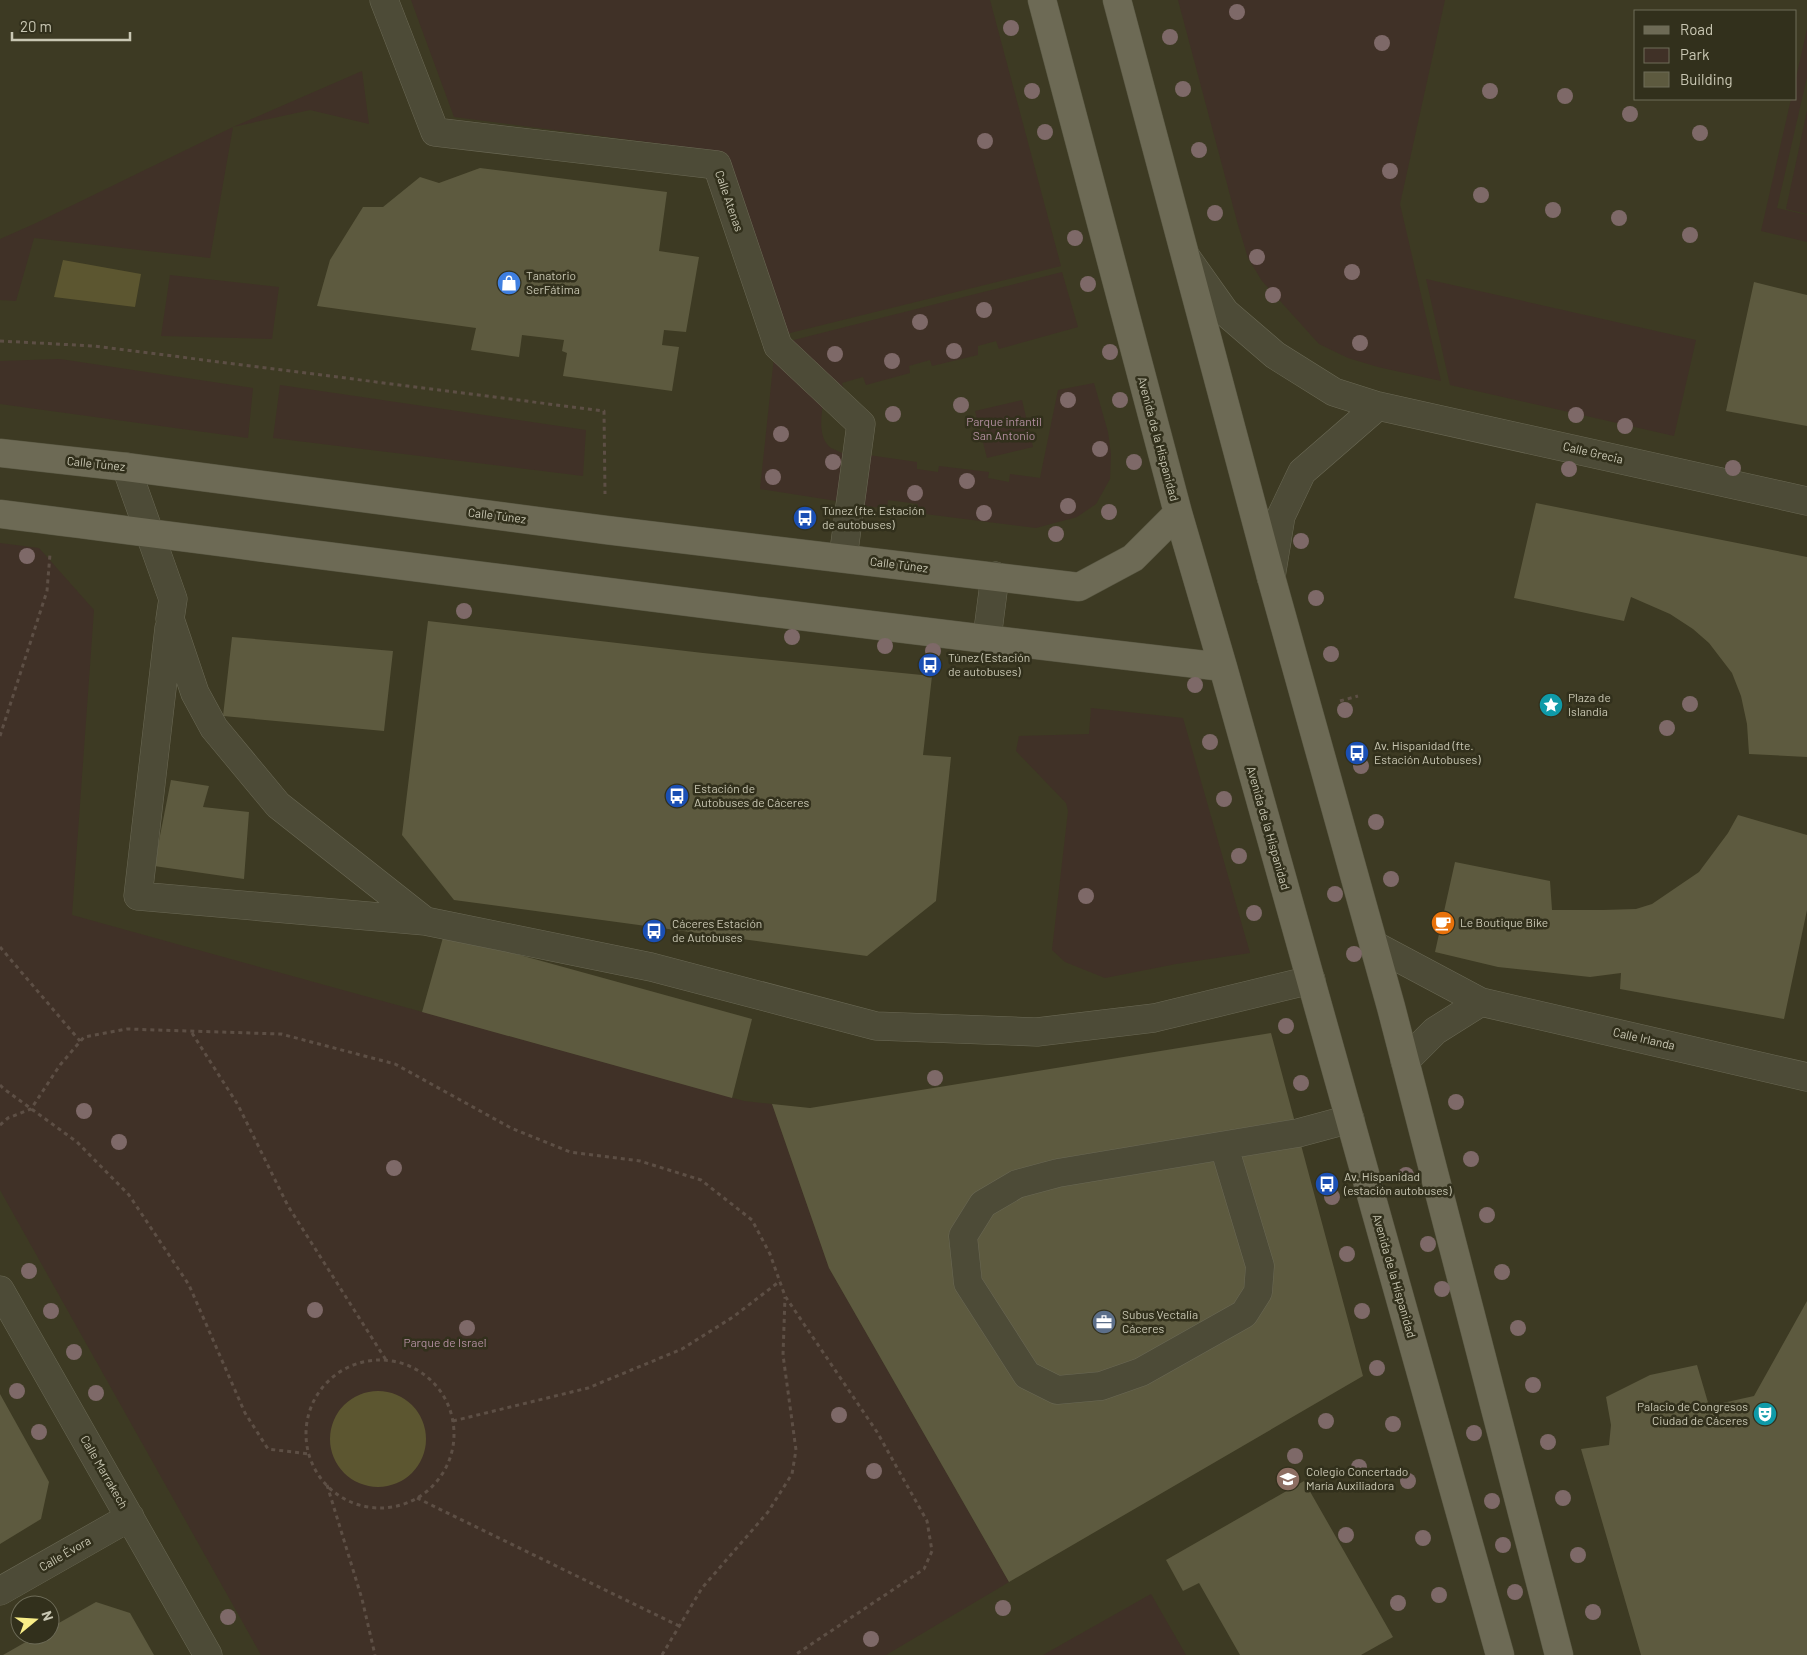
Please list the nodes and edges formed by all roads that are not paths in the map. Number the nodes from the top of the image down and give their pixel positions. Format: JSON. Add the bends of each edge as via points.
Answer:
{"nodes":[{"id":1,"x":384,"y":0,"type":"edge"},
{"id":2,"x":1042,"y":0,"type":"edge"},
{"id":3,"x":1118,"y":0,"type":"edge"},
{"id":4,"x":1186,"y":257,"type":"junction"},
{"id":5,"x":1378,"y":406,"type":"junction"},
{"id":6,"x":0,"y":453,"type":"edge"},
{"id":7,"x":126,"y":467,"type":"junction"},
{"id":8,"x":1807,"y":501,"type":"edge"},
{"id":9,"x":1178,"y":513,"type":"junction"},
{"id":10,"x":0,"y":514,"type":"edge"},
{"id":11,"x":149,"y":532,"type":"junction"},
{"id":12,"x":843,"y":558,"type":"junction"},
{"id":13,"x":995,"y":576,"type":"junction"},
{"id":14,"x":1271,"y":577,"type":"junction"},
{"id":15,"x":170,"y":619,"type":"junction"},
{"id":16,"x":987,"y":638,"type":"junction"},
{"id":17,"x":1223,"y":667,"type":"junction"},
{"id":18,"x":425,"y":921,"type":"junction"},
{"id":19,"x":1374,"y":945,"type":"junction"},
{"id":20,"x":1311,"y":980,"type":"junction"},
{"id":21,"x":1481,"y":1002,"type":"junction"},
{"id":22,"x":1405,"y":1060,"type":"junction"},
{"id":23,"x":1807,"y":1077,"type":"edge"},
{"id":24,"x":1350,"y":1119,"type":"junction"},
{"id":25,"x":1224,"y":1146,"type":"junction"},
{"id":26,"x":0,"y":1290,"type":"edge"},
{"id":27,"x":130,"y":1517,"type":"junction"},
{"id":28,"x":0,"y":1591,"type":"edge"},
{"id":29,"x":208,"y":1655,"type":"edge"},
{"id":30,"x":1500,"y":1655,"type":"edge"},
{"id":31,"x":1559,"y":1655,"type":"edge"}],
"edges":[{"from":1,"to":12,"type":"street","name":"Calle Atenas","via":[[435,132],[717,165],[778,346],[861,424]]},
{"from":2,"to":9,"type":"main road","name":"Avenida de la Hispanidad"},
{"from":3,"to":4,"type":"main road"},
{"from":4,"to":5,"type":"street","name":"Calle Grecia","via":[[1225,312],[1275,355],[1334,392]]},
{"from":4,"to":14,"type":"main road"},
{"from":5,"to":8,"type":"street","name":"Calle Grecia"},
{"from":5,"to":14,"type":"street","via":[[1302,472],[1281,516]]},
{"from":6,"to":7,"type":"main road","name":"Calle Túnez"},
{"from":7,"to":11,"type":"street"},
{"from":7,"to":12,"type":"main road","name":"Calle Túnez"},
{"from":9,"to":13,"type":"main road","name":"Calle Túnez","via":[[1134,558],[1079,587]]},
{"from":9,"to":17,"type":"main road","name":"Avenida de la Hispanidad"},
{"from":10,"to":11,"type":"main road"},
{"from":11,"to":15,"type":"street","via":[[173,599]]},
{"from":11,"to":16,"type":"main road"},
{"from":12,"to":13,"type":"main road","name":"Calle Túnez"},
{"from":13,"to":16,"type":"street"},
{"from":14,"to":19,"type":"main road"},
{"from":15,"to":18,"type":"street","via":[[195,693],[214,728],[278,805]]},
{"from":15,"to":18,"type":"street","via":[[138,896]]},
{"from":16,"to":17,"type":"main road"},
{"from":17,"to":20,"type":"main road","name":"Avenida de la Hispanidad"},
{"from":18,"to":20,"type":"street","via":[[651,967],[876,1026],[1037,1032],[1154,1018]]},
{"from":19,"to":21,"type":"street","name":"Calle Irlanda"},
{"from":19,"to":22,"type":"main road"},
{"from":20,"to":24,"type":"main road","name":"Avenida de la Hispanidad"},
{"from":21,"to":22,"type":"street","via":[[1435,1031]]},
{"from":21,"to":23,"type":"street","name":"Calle Irlanda"},
{"from":22,"to":31,"type":"main road"},
{"from":24,"to":25,"type":"street","via":[[1298,1133]]},
{"from":24,"to":30,"type":"main road","name":"Avenida de la Hispanidad"},
{"from":25,"to":25,"type":"street","via":[[1058,1172],[1017,1184],[983,1204],[964,1236],[968,1283],[1027,1375],[1057,1390],[1101,1386],[1142,1372],[1244,1314],[1258,1292],[1260,1266]]},
{"from":26,"to":27,"type":"street","name":"Calle Marrakech"},
{"from":27,"to":28,"type":"street","name":"Calle Évora"},
{"from":27,"to":29,"type":"street","name":"Calle Marrakech"}]}
